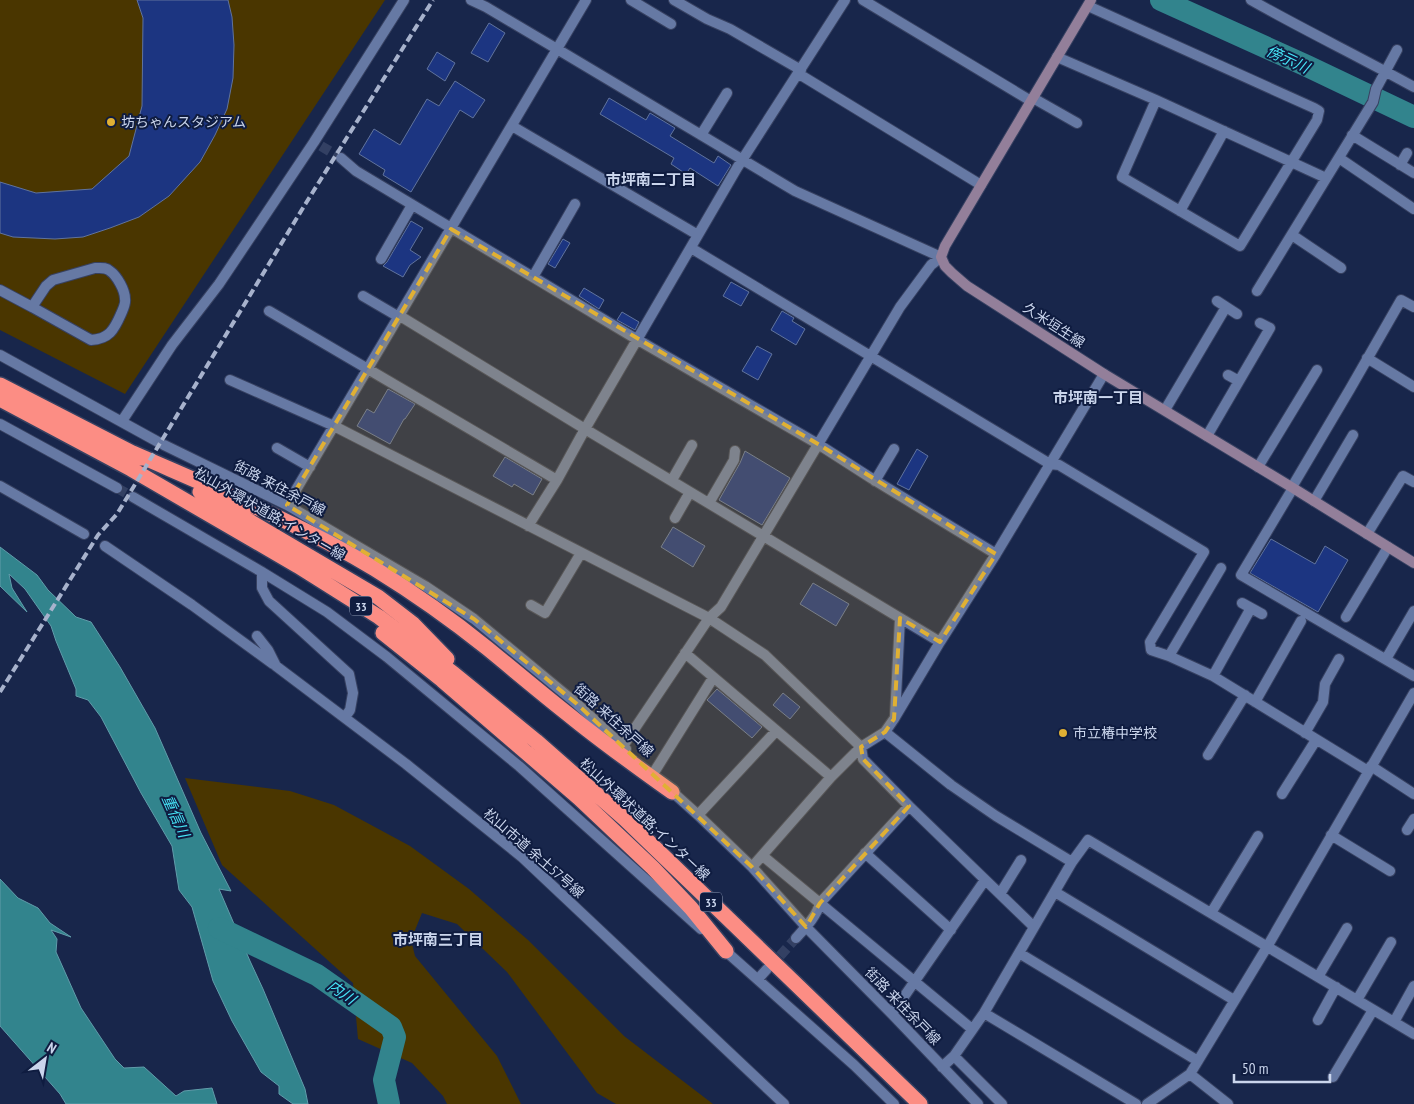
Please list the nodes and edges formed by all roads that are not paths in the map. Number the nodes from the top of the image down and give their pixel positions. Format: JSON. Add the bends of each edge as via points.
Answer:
{"nodes":[{"id":1,"x":404,"y":0,"type":"edge"},
{"id":2,"x":472,"y":0,"type":"edge"},
{"id":3,"x":586,"y":0,"type":"edge"},
{"id":4,"x":631,"y":0,"type":"edge"},
{"id":5,"x":674,"y":0,"type":"edge"},
{"id":6,"x":845,"y":0,"type":"edge"},
{"id":7,"x":864,"y":0,"type":"edge"},
{"id":8,"x":1250,"y":0,"type":"edge"},
{"id":9,"x":1089,"y":3,"type":"edge"},
{"id":10,"x":671,"y":24,"type":"dead end"},
{"id":11,"x":558,"y":49,"type":"junction"},
{"id":12,"x":1397,"y":50,"type":"dead end"},
{"id":13,"x":1057,"y":57,"type":"junction"},
{"id":14,"x":1385,"y":71,"type":"junction"},
{"id":15,"x":800,"y":72,"type":"junction"},
{"id":16,"x":1414,"y":87,"type":"edge"},
{"id":17,"x":727,"y":93,"type":"dead end"},
{"id":18,"x":1032,"y":100,"type":"junction"},
{"id":19,"x":1156,"y":100,"type":"junction"},
{"id":20,"x":1076,"y":124,"type":"dead end"},
{"id":21,"x":512,"y":126,"type":"junction"},
{"id":22,"x":1224,"y":131,"type":"junction"},
{"id":23,"x":1352,"y":135,"type":"junction"},
{"id":24,"x":701,"y":136,"type":"junction"},
{"id":25,"x":1407,"y":154,"type":"dead end"},
{"id":26,"x":341,"y":158,"type":"tunnel mouth"},
{"id":27,"x":1338,"y":158,"type":"junction"},
{"id":28,"x":743,"y":161,"type":"junction"},
{"id":29,"x":1292,"y":162,"type":"junction"},
{"id":30,"x":1400,"y":165,"type":"junction"},
{"id":31,"x":1414,"y":173,"type":"edge"},
{"id":32,"x":1326,"y":178,"type":"junction"},
{"id":33,"x":981,"y":185,"type":"junction"},
{"id":34,"x":575,"y":204,"type":"dead end"},
{"id":35,"x":412,"y":205,"type":"junction"},
{"id":36,"x":1414,"y":208,"type":"edge"},
{"id":37,"x":1180,"y":211,"type":"junction"},
{"id":38,"x":452,"y":229,"type":"junction"},
{"id":39,"x":698,"y":235,"type":"junction"},
{"id":40,"x":1292,"y":235,"type":"junction"},
{"id":41,"x":691,"y":248,"type":"junction"},
{"id":42,"x":941,"y":257,"type":"junction"},
{"id":43,"x":380,"y":259,"type":"dead end"},
{"id":44,"x":1341,"y":268,"type":"dead end"},
{"id":45,"x":533,"y":277,"type":"junction"},
{"id":46,"x":0,"y":290,"type":"edge"},
{"id":47,"x":1257,"y":291,"type":"dead end"},
{"id":48,"x":363,"y":296,"type":"dead end"},
{"id":49,"x":1216,"y":301,"type":"dead end"},
{"id":50,"x":32,"y":307,"type":"junction"},
{"id":51,"x":1226,"y":307,"type":"junction"},
{"id":52,"x":1414,"y":307,"type":"edge"},
{"id":53,"x":269,"y":312,"type":"dead end"},
{"id":54,"x":1237,"y":314,"type":"dead end"},
{"id":55,"x":400,"y":317,"type":"junction"},
{"id":56,"x":1260,"y":323,"type":"dead end"},
{"id":57,"x":638,"y":340,"type":"junction"},
{"id":58,"x":0,"y":355,"type":"edge"},
{"id":59,"x":871,"y":355,"type":"junction"},
{"id":60,"x":1367,"y":358,"type":"junction"},
{"id":61,"x":368,"y":369,"type":"junction"},
{"id":62,"x":1317,"y":370,"type":"dead end"},
{"id":63,"x":1104,"y":374,"type":"junction"},
{"id":64,"x":1228,"y":374,"type":"dead end"},
{"id":65,"x":230,"y":380,"type":"dead end"},
{"id":66,"x":1239,"y":381,"type":"junction"},
{"id":67,"x":0,"y":386,"type":"edge"},
{"id":68,"x":1414,"y":387,"type":"edge"},
{"id":69,"x":0,"y":398,"type":"edge"},
{"id":70,"x":1165,"y":410,"type":"junction"},
{"id":71,"x":122,"y":422,"type":"junction"},
{"id":72,"x":0,"y":424,"type":"edge"},
{"id":73,"x":334,"y":426,"type":"junction"},
{"id":74,"x":585,"y":429,"type":"junction"},
{"id":75,"x":1353,"y":435,"type":"dead end"},
{"id":76,"x":1207,"y":436,"type":"junction"},
{"id":77,"x":692,"y":444,"type":"dead end"},
{"id":78,"x":818,"y":444,"type":"junction"},
{"id":79,"x":277,"y":448,"type":"dead end"},
{"id":80,"x":894,"y":449,"type":"dead end"},
{"id":81,"x":734,"y":450,"type":"dead end"},
{"id":82,"x":133,"y":453,"type":"junction"},
{"id":83,"x":1050,"y":464,"type":"junction"},
{"id":84,"x":310,"y":467,"type":"junction"},
{"id":85,"x":1258,"y":467,"type":"junction"},
{"id":86,"x":557,"y":480,"type":"junction"},
{"id":87,"x":672,"y":480,"type":"junction"},
{"id":88,"x":875,"y":481,"type":"junction"},
{"id":89,"x":1414,"y":482,"type":"edge"},
{"id":90,"x":0,"y":486,"type":"edge"},
{"id":91,"x":117,"y":488,"type":"tunnel mouth"},
{"id":92,"x":1292,"y":488,"type":"junction"},
{"id":93,"x":690,"y":492,"type":"junction"},
{"id":94,"x":133,"y":497,"type":"tunnel mouth"},
{"id":95,"x":1314,"y":501,"type":"junction"},
{"id":96,"x":709,"y":503,"type":"junction"},
{"id":97,"x":287,"y":505,"type":"junction"},
{"id":98,"x":215,"y":518,"type":"junction"},
{"id":99,"x":675,"y":518,"type":"dead end"},
{"id":100,"x":528,"y":526,"type":"junction"},
{"id":101,"x":84,"y":534,"type":"dead end"},
{"id":102,"x":1367,"y":534,"type":"junction"},
{"id":103,"x":764,"y":536,"type":"junction"},
{"id":104,"x":105,"y":546,"type":"dead end"},
{"id":105,"x":1388,"y":548,"type":"junction"},
{"id":106,"x":581,"y":553,"type":"junction"},
{"id":107,"x":996,"y":554,"type":"junction"},
{"id":108,"x":1414,"y":563,"type":"edge"},
{"id":109,"x":1221,"y":568,"type":"dead end"},
{"id":110,"x":262,"y":572,"type":"junction"},
{"id":111,"x":531,"y":605,"type":"dead end"},
{"id":112,"x":1414,"y":612,"type":"edge"},
{"id":113,"x":1262,"y":614,"type":"dead end"},
{"id":114,"x":1346,"y":617,"type":"dead end"},
{"id":115,"x":709,"y":618,"type":"junction"},
{"id":116,"x":900,"y":618,"type":"junction"},
{"id":117,"x":1301,"y":622,"type":"dead end"},
{"id":118,"x":257,"y":636,"type":"dead end"},
{"id":119,"x":940,"y":642,"type":"junction"},
{"id":120,"x":685,"y":653,"type":"junction"},
{"id":121,"x":1169,"y":656,"type":"junction"},
{"id":122,"x":1339,"y":659,"type":"dead end"},
{"id":123,"x":1386,"y":660,"type":"junction"},
{"id":124,"x":276,"y":666,"type":"junction"},
{"id":125,"x":1213,"y":676,"type":"junction"},
{"id":126,"x":1414,"y":676,"type":"edge"},
{"id":127,"x":714,"y":678,"type":"junction"},
{"id":128,"x":1414,"y":693,"type":"edge"},
{"id":129,"x":1245,"y":695,"type":"junction"},
{"id":130,"x":1255,"y":702,"type":"junction"},
{"id":131,"x":496,"y":708,"type":"junction"},
{"id":132,"x":344,"y":717,"type":"junction"},
{"id":133,"x":894,"y":719,"type":"junction"},
{"id":134,"x":776,"y":731,"type":"junction"},
{"id":135,"x":885,"y":732,"type":"junction"},
{"id":136,"x":1305,"y":733,"type":"junction"},
{"id":137,"x":1316,"y":740,"type":"junction"},
{"id":138,"x":623,"y":746,"type":"junction"},
{"id":139,"x":861,"y":747,"type":"junction"},
{"id":140,"x":1208,"y":756,"type":"dead end"},
{"id":141,"x":1369,"y":769,"type":"junction"},
{"id":142,"x":653,"y":774,"type":"junction"},
{"id":143,"x":831,"y":777,"type":"junction"},
{"id":144,"x":672,"y":792,"type":"junction"},
{"id":145,"x":1282,"y":794,"type":"dead end"},
{"id":146,"x":1414,"y":794,"type":"edge"},
{"id":147,"x":908,"y":806,"type":"junction"},
{"id":148,"x":698,"y":815,"type":"junction"},
{"id":149,"x":1414,"y":820,"type":"edge"},
{"id":150,"x":1407,"y":830,"type":"dead end"},
{"id":151,"x":1331,"y":835,"type":"junction"},
{"id":152,"x":1258,"y":836,"type":"dead end"},
{"id":153,"x":865,"y":853,"type":"junction"},
{"id":154,"x":763,"y":856,"type":"junction"},
{"id":155,"x":1022,"y":860,"type":"dead end"},
{"id":156,"x":1072,"y":862,"type":"junction"},
{"id":157,"x":752,"y":867,"type":"junction"},
{"id":158,"x":1390,"y":871,"type":"dead end"},
{"id":159,"x":985,"y":880,"type":"junction"},
{"id":160,"x":1055,"y":892,"type":"junction"},
{"id":161,"x":1000,"y":894,"type":"junction"},
{"id":162,"x":820,"y":902,"type":"junction"},
{"id":163,"x":1211,"y":913,"type":"junction"},
{"id":164,"x":806,"y":926,"type":"junction"},
{"id":165,"x":1034,"y":927,"type":"junction"},
{"id":166,"x":1347,"y":928,"type":"dead end"},
{"id":167,"x":951,"y":930,"type":"junction"},
{"id":168,"x":796,"y":938,"type":"tunnel mouth"},
{"id":169,"x":1391,"y":942,"type":"dead end"},
{"id":170,"x":1267,"y":946,"type":"junction"},
{"id":171,"x":726,"y":951,"type":"junction"},
{"id":172,"x":1019,"y":953,"type":"junction"},
{"id":173,"x":767,"y":969,"type":"tunnel mouth"},
{"id":174,"x":1318,"y":977,"type":"junction"},
{"id":175,"x":758,"y":979,"type":"junction"},
{"id":176,"x":915,"y":982,"type":"junction"},
{"id":177,"x":1414,"y":986,"type":"edge"},
{"id":178,"x":1336,"y":987,"type":"junction"},
{"id":179,"x":1234,"y":1000,"type":"junction"},
{"id":180,"x":1357,"y":1000,"type":"junction"},
{"id":181,"x":1373,"y":1010,"type":"junction"},
{"id":182,"x":984,"y":1013,"type":"junction"},
{"id":183,"x":892,"y":1014,"type":"junction"},
{"id":184,"x":1318,"y":1020,"type":"dead end"},
{"id":185,"x":1394,"y":1022,"type":"junction"},
{"id":186,"x":972,"y":1030,"type":"junction"},
{"id":187,"x":1414,"y":1034,"type":"edge"},
{"id":188,"x":954,"y":1056,"type":"junction"},
{"id":189,"x":1198,"y":1060,"type":"junction"},
{"id":190,"x":942,"y":1067,"type":"junction"},
{"id":191,"x":1190,"y":1074,"type":"junction"},
{"id":192,"x":1333,"y":1076,"type":"dead end"},
{"id":193,"x":784,"y":1104,"type":"edge"},
{"id":194,"x":894,"y":1104,"type":"edge"},
{"id":195,"x":920,"y":1104,"type":"edge"},
{"id":196,"x":978,"y":1104,"type":"edge"},
{"id":197,"x":1002,"y":1104,"type":"edge"},
{"id":198,"x":1136,"y":1104,"type":"edge"},
{"id":199,"x":1147,"y":1104,"type":"edge"},
{"id":200,"x":1228,"y":1104,"type":"edge"}],
"edges":[{"from":1,"to":71,"type":"street","via":[[318,144],[172,345]]},
{"from":2,"to":11,"type":"street"},
{"from":3,"to":11,"type":"street"},
{"from":4,"to":10,"type":"street"},
{"from":5,"to":15,"type":"street","via":[[730,29]]},
{"from":6,"to":15,"type":"street"},
{"from":7,"to":18,"type":"street"},
{"from":8,"to":14,"type":"street"},
{"from":9,"to":13,"type":"main road"},
{"from":9,"to":29,"type":"street","via":[[1319,111]]},
{"from":11,"to":21,"type":"street"},
{"from":11,"to":24,"type":"street"},
{"from":12,"to":14,"type":"street"},
{"from":13,"to":18,"type":"main road"},
{"from":13,"to":19,"type":"street"},
{"from":14,"to":16,"type":"street"},
{"from":14,"to":23,"type":"street","via":[[1372,102]]},
{"from":15,"to":28,"type":"street"},
{"from":15,"to":33,"type":"street"},
{"from":17,"to":24,"type":"street"},
{"from":18,"to":20,"type":"street"},
{"from":18,"to":33,"type":"main road"},
{"from":19,"to":22,"type":"street"},
{"from":19,"to":37,"type":"street","via":[[1122,177]]},
{"from":21,"to":38,"type":"street"},
{"from":21,"to":39,"type":"street"},
{"from":22,"to":29,"type":"street"},
{"from":22,"to":37,"type":"street"},
{"from":23,"to":27,"type":"street"},
{"from":23,"to":30,"type":"street"},
{"from":24,"to":28,"type":"street"},
{"from":25,"to":30,"type":"street"},
{"from":26,"to":35,"type":"street","via":[[356,171]]},
{"from":27,"to":32,"type":"street"},
{"from":27,"to":36,"type":"street"},
{"from":28,"to":39,"type":"street"},
{"from":28,"to":42,"type":"street","via":[[795,191]]},
{"from":29,"to":32,"type":"street"},
{"from":29,"to":37,"type":"street","via":[[1240,246]]},
{"from":30,"to":31,"type":"street"},
{"from":32,"to":40,"type":"street"},
{"from":33,"to":42,"type":"main road"},
{"from":34,"to":45,"type":"street"},
{"from":35,"to":38,"type":"street"},
{"from":35,"to":43,"type":"street"},
{"from":38,"to":45,"type":"street"},
{"from":38,"to":55,"type":"street"},
{"from":39,"to":41,"type":"street"},
{"from":40,"to":44,"type":"street"},
{"from":40,"to":47,"type":"street"},
{"from":41,"to":57,"type":"street"},
{"from":41,"to":59,"type":"street"},
{"from":42,"to":59,"type":"street","via":[[931,265],[900,307]]},
{"from":42,"to":63,"type":"main road","name":"久米垣生線","via":[[945,266],[967,286]]},
{"from":45,"to":57,"type":"street"},
{"from":46,"to":50,"type":"street"},
{"from":48,"to":55,"type":"street"},
{"from":49,"to":51,"type":"street"},
{"from":50,"to":50,"type":"street","via":[[53,280],[95,268],[110,271],[124,291],[126,300],[115,327],[99,340],[91,340]]},
{"from":51,"to":54,"type":"street"},
{"from":51,"to":70,"type":"street"},
{"from":52,"to":60,"type":"street","via":[[1401,300]]},
{"from":53,"to":61,"type":"street"},
{"from":55,"to":61,"type":"street"},
{"from":55,"to":74,"type":"street"},
{"from":56,"to":66,"type":"street","via":[[1270,328]]},
{"from":57,"to":74,"type":"street"},
{"from":57,"to":78,"type":"street"},
{"from":58,"to":71,"type":"street","name":"街路 来住余戸線"},
{"from":59,"to":78,"type":"street"},
{"from":59,"to":83,"type":"street"},
{"from":60,"to":68,"type":"street"},
{"from":60,"to":92,"type":"street"},
{"from":61,"to":73,"type":"street"},
{"from":61,"to":86,"type":"street"},
{"from":62,"to":85,"type":"street"},
{"from":63,"to":70,"type":"main road","name":"久米垣生線"},
{"from":63,"to":83,"type":"street"},
{"from":64,"to":66,"type":"street"},
{"from":65,"to":73,"type":"street"},
{"from":66,"to":76,"type":"street"},
{"from":67,"to":82,"type":"highway","name":"松山外環状道路;インター線","number":"33"},
{"from":69,"to":98,"type":"highway","name":"松山外環状道路;インター線","number":"33"},
{"from":70,"to":76,"type":"main road","name":"久米垣生線"},
{"from":71,"to":97,"type":"street","name":"街路 来住余戸線"},
{"from":72,"to":91,"type":"street"},
{"from":73,"to":84,"type":"street"},
{"from":73,"to":100,"type":"street"},
{"from":74,"to":86,"type":"street"},
{"from":74,"to":87,"type":"street"},
{"from":75,"to":95,"type":"street"},
{"from":76,"to":85,"type":"main road","name":"久米垣生線"},
{"from":77,"to":87,"type":"street"},
{"from":78,"to":88,"type":"street"},
{"from":78,"to":103,"type":"street"},
{"from":79,"to":84,"type":"street"},
{"from":80,"to":88,"type":"street"},
{"from":81,"to":96,"type":"street","via":[[734,460]]},
{"from":82,"to":131,"type":"highway","name":"松山外環状道路;インター線","number":"33","via":[[378,597],[413,624]]},
{"from":82,"to":144,"type":"highway","via":[[324,540],[376,570],[420,598]]},
{"from":83,"to":107,"type":"street"},
{"from":83,"to":121,"type":"street","via":[[1059,465],[1204,552],[1150,642],[1151,650]]},
{"from":84,"to":97,"type":"street"},
{"from":85,"to":92,"type":"main road","name":"久米垣生線"},
{"from":86,"to":100,"type":"street"},
{"from":87,"to":93,"type":"street"},
{"from":88,"to":107,"type":"street"},
{"from":89,"to":102,"type":"street","via":[[1403,476]]},
{"from":90,"to":101,"type":"street"},
{"from":92,"to":95,"type":"main road","name":"久米垣生線"},
{"from":92,"to":123,"type":"street","via":[[1241,575]]},
{"from":93,"to":96,"type":"street"},
{"from":93,"to":99,"type":"street"},
{"from":94,"to":110,"type":"street"},
{"from":95,"to":102,"type":"main road","name":"久米垣生線"},
{"from":96,"to":103,"type":"street"},
{"from":97,"to":138,"type":"street","name":"街路 来住余戸線","via":[[425,586],[474,619]]},
{"from":98,"to":131,"type":"highway","name":"松山外環状道路;インター線","number":"33","via":[[379,617]]},
{"from":98,"to":171,"type":"highway","via":[[374,626],[442,680],[579,798],[653,868]]},
{"from":100,"to":106,"type":"street"},
{"from":102,"to":105,"type":"main road","name":"久米垣生線"},
{"from":103,"to":115,"type":"street","via":[[721,607]]},
{"from":103,"to":116,"type":"street"},
{"from":104,"to":124,"type":"street"},
{"from":105,"to":108,"type":"main road","name":"久米垣生線"},
{"from":105,"to":114,"type":"street"},
{"from":106,"to":111,"type":"street","via":[[545,613]]},
{"from":106,"to":115,"type":"street"},
{"from":107,"to":119,"type":"street"},
{"from":109,"to":121,"type":"street"},
{"from":110,"to":132,"type":"street","via":[[262,588],[269,601],[349,674],[353,693],[350,710]]},
{"from":110,"to":171,"type":"street","via":[[327,612],[394,662],[519,766]]},
{"from":112,"to":123,"type":"street"},
{"from":113,"to":125,"type":"street","via":[[1247,605]]},
{"from":115,"to":120,"type":"street"},
{"from":115,"to":139,"type":"street","via":[[765,655]]},
{"from":116,"to":119,"type":"street"},
{"from":116,"to":133,"type":"street"},
{"from":117,"to":130,"type":"street"},
{"from":118,"to":124,"type":"street","name":"松山市道 余土57号線"},
{"from":119,"to":133,"type":"street"},
{"from":120,"to":127,"type":"street"},
{"from":120,"to":138,"type":"street"},
{"from":121,"to":125,"type":"street"},
{"from":122,"to":136,"type":"street","via":[[1325,684],[1323,702]]},
{"from":123,"to":126,"type":"street"},
{"from":124,"to":132,"type":"street","name":"松山市道 余土57号線"},
{"from":125,"to":129,"type":"street"},
{"from":127,"to":134,"type":"street"},
{"from":127,"to":142,"type":"street"},
{"from":128,"to":141,"type":"street"},
{"from":129,"to":130,"type":"street"},
{"from":129,"to":140,"type":"street"},
{"from":130,"to":136,"type":"street"},
{"from":131,"to":195,"type":"highway","name":"松山外環状道路;インター線","number":"33","via":[[625,819]]},
{"from":132,"to":193,"type":"street","name":"松山市道 余土57号線","via":[[522,857]]},
{"from":133,"to":135,"type":"street"},
{"from":134,"to":143,"type":"street"},
{"from":134,"to":148,"type":"street"},
{"from":135,"to":139,"type":"street"},
{"from":135,"to":156,"type":"street","via":[[951,785]]},
{"from":136,"to":137,"type":"street"},
{"from":137,"to":141,"type":"street"},
{"from":137,"to":145,"type":"street"},
{"from":138,"to":142,"type":"street","name":"街路 来住余戸線"},
{"from":139,"to":143,"type":"street"},
{"from":139,"to":147,"type":"street","via":[[863,759]]},
{"from":141,"to":146,"type":"street"},
{"from":141,"to":151,"type":"street"},
{"from":142,"to":144,"type":"street","name":"街路 来住余戸線"},
{"from":143,"to":154,"type":"street"},
{"from":144,"to":148,"type":"street","name":"街路 来住余戸線"},
{"from":147,"to":153,"type":"street"},
{"from":147,"to":159,"type":"street"},
{"from":148,"to":157,"type":"street","name":"街路 来住余戸線"},
{"from":149,"to":150,"type":"street"},
{"from":151,"to":158,"type":"street"},
{"from":151,"to":170,"type":"street"},
{"from":152,"to":163,"type":"street"},
{"from":153,"to":162,"type":"street"},
{"from":153,"to":167,"type":"street"},
{"from":154,"to":157,"type":"street"},
{"from":154,"to":162,"type":"street"},
{"from":155,"to":161,"type":"street"},
{"from":156,"to":160,"type":"street"},
{"from":156,"to":163,"type":"street","via":[[1088,840]]},
{"from":157,"to":164,"type":"street","name":"街路 来住余戸線"},
{"from":159,"to":161,"type":"street"},
{"from":159,"to":167,"type":"street"},
{"from":160,"to":165,"type":"street"},
{"from":160,"to":179,"type":"street"},
{"from":161,"to":165,"type":"street"},
{"from":162,"to":164,"type":"street"},
{"from":162,"to":176,"type":"street"},
{"from":163,"to":170,"type":"street"},
{"from":164,"to":168,"type":"street"},
{"from":164,"to":183,"type":"street","name":"街路 来住余戸線"},
{"from":165,"to":172,"type":"street"},
{"from":166,"to":174,"type":"street"},
{"from":167,"to":176,"type":"street"},
{"from":169,"to":180,"type":"street"},
{"from":170,"to":174,"type":"street"},
{"from":170,"to":179,"type":"street"},
{"from":171,"to":175,"type":"street"},
{"from":172,"to":182,"type":"street"},
{"from":172,"to":189,"type":"street"},
{"from":173,"to":175,"type":"street"},
{"from":174,"to":178,"type":"street"},
{"from":175,"to":194,"type":"street"},
{"from":176,"to":183,"type":"street"},
{"from":176,"to":186,"type":"street"},
{"from":177,"to":185,"type":"street"},
{"from":178,"to":180,"type":"street"},
{"from":178,"to":184,"type":"street"},
{"from":179,"to":189,"type":"street"},
{"from":180,"to":181,"type":"street"},
{"from":181,"to":185,"type":"street"},
{"from":181,"to":192,"type":"street"},
{"from":182,"to":186,"type":"street"},
{"from":182,"to":198,"type":"street"},
{"from":183,"to":190,"type":"street","name":"街路 来住余戸線"},
{"from":185,"to":187,"type":"street"},
{"from":186,"to":188,"type":"street"},
{"from":188,"to":190,"type":"street"},
{"from":188,"to":197,"type":"street"},
{"from":189,"to":191,"type":"street"},
{"from":190,"to":196,"type":"street","name":"街路 来住余戸線"},
{"from":191,"to":199,"type":"street"},
{"from":191,"to":200,"type":"street"}]}
